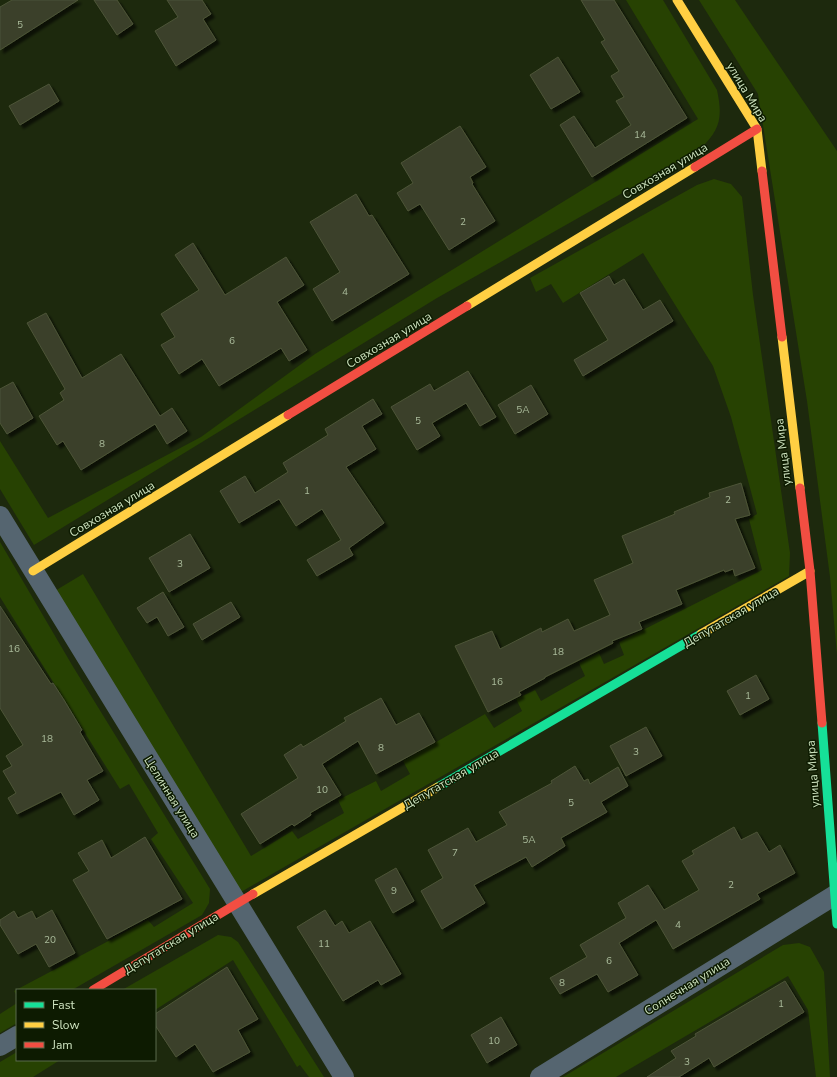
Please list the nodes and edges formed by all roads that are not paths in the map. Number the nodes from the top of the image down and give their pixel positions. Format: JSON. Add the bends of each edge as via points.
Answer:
{"nodes":[{"id":1,"x":677,"y":0,"type":"edge"},
{"id":2,"x":757,"y":129,"type":"junction"},
{"id":3,"x":0,"y":516,"type":"edge"},
{"id":4,"x":33,"y":571,"type":"junction"},
{"id":5,"x":810,"y":571,"type":"junction"},
{"id":6,"x":835,"y":895,"type":"junction"},
{"id":7,"x":237,"y":903,"type":"junction"},
{"id":8,"x":837,"y":924,"type":"edge"},
{"id":9,"x":95,"y":989,"type":"edge"},
{"id":10,"x":16,"y":1037,"type":"edge"},
{"id":11,"x":0,"y":1046,"type":"edge"},
{"id":12,"x":344,"y":1077,"type":"edge"},
{"id":13,"x":540,"y":1077,"type":"edge"}],
"edges":[{"from":1,"to":2,"type":"street","name":"улица Мира"},
{"from":2,"to":4,"type":"street","name":"Совхозная улица"},
{"from":2,"to":5,"type":"street","name":"улица Мира"},
{"from":3,"to":4,"type":"street","name":"Целинная улица"},
{"from":4,"to":7,"type":"street","name":"Целинная улица"},
{"from":5,"to":6,"type":"street","name":"улица Мира"},
{"from":5,"to":7,"type":"street","name":"Депутатская улица"},
{"from":6,"to":8,"type":"street","name":"улица Мира"},
{"from":6,"to":13,"type":"street","name":"Солнечная улица"},
{"from":7,"to":9,"type":"street","name":"Депутатская улица"},
{"from":7,"to":12,"type":"street","name":"Целинная улица"},
{"from":10,"to":11,"type":"street"}]}
